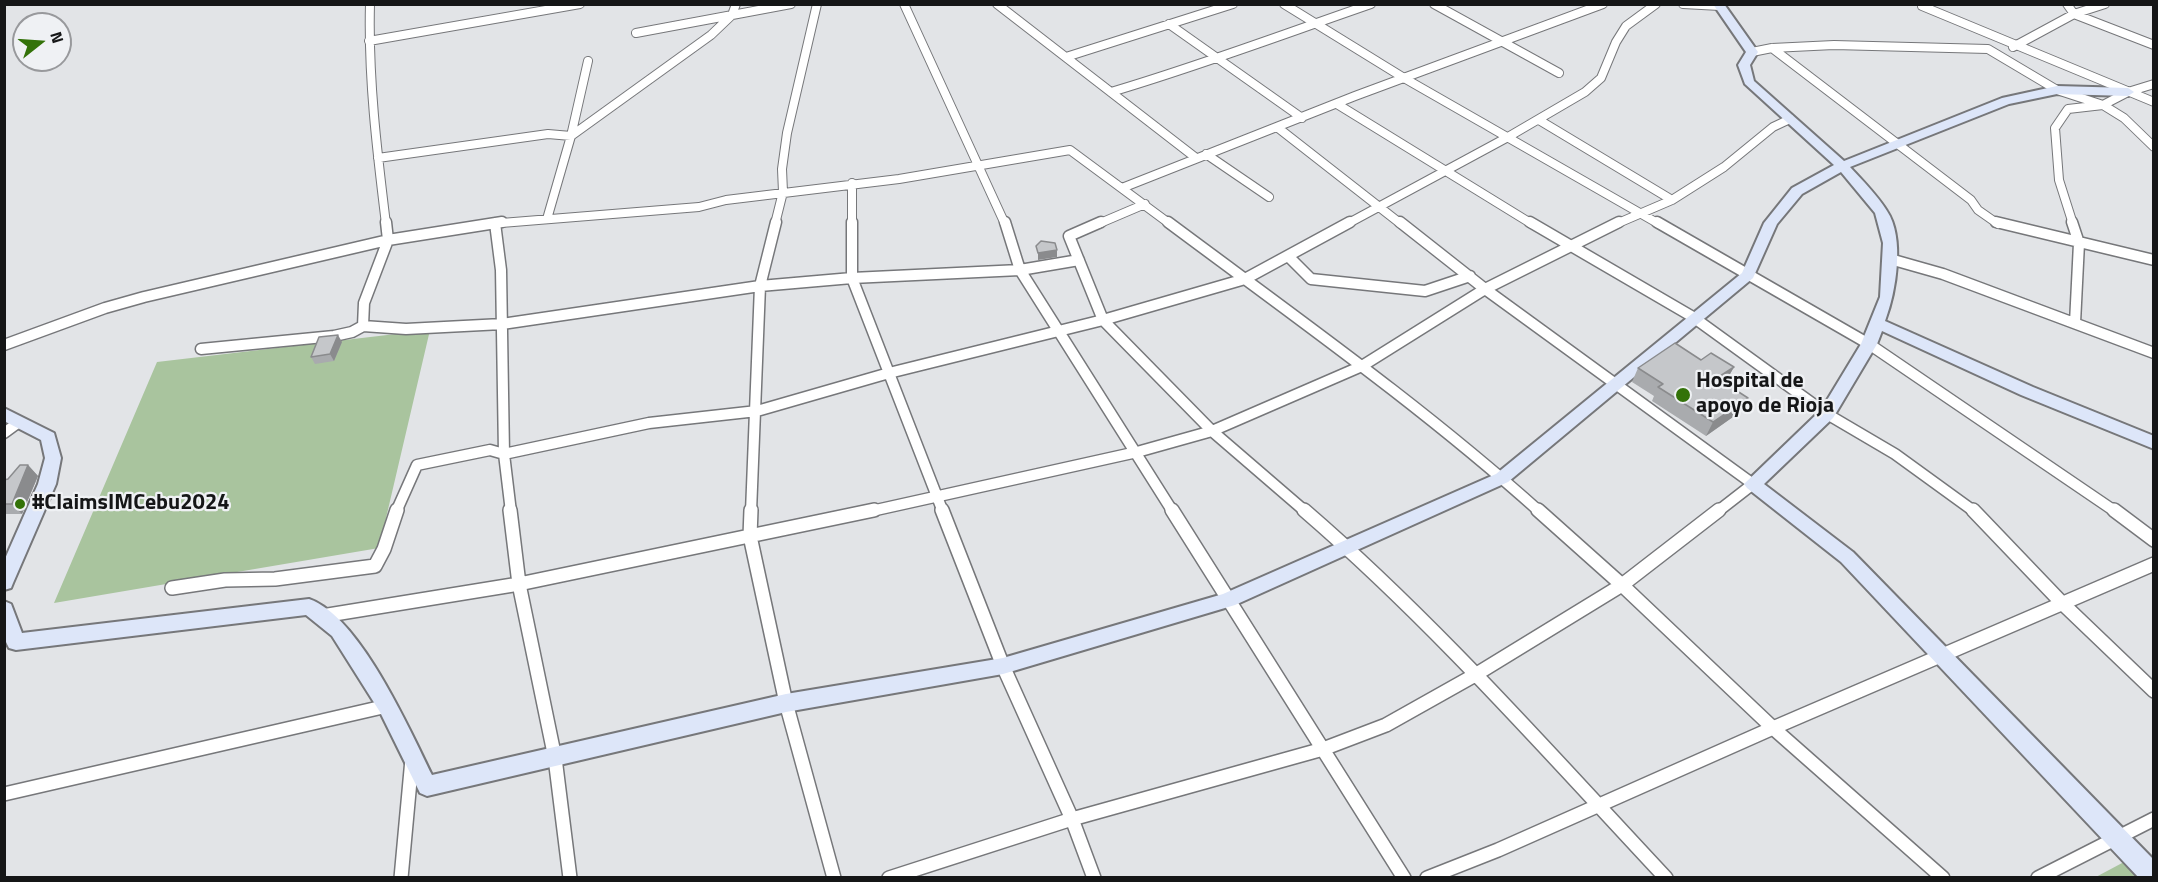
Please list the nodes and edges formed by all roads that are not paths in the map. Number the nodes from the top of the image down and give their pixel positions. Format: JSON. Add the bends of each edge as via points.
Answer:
{"nodes":[{"id":1,"x":370,"y":4,"type":"edge"},
{"id":2,"x":580,"y":4,"type":"edge"},
{"id":3,"x":736,"y":4,"type":"edge"},
{"id":4,"x":791,"y":4,"type":"edge"},
{"id":5,"x":817,"y":4,"type":"edge"},
{"id":6,"x":904,"y":4,"type":"edge"},
{"id":7,"x":997,"y":4,"type":"edge"},
{"id":8,"x":1233,"y":4,"type":"edge"},
{"id":9,"x":1284,"y":4,"type":"edge"},
{"id":10,"x":1371,"y":4,"type":"edge"},
{"id":11,"x":1434,"y":4,"type":"edge"},
{"id":12,"x":1603,"y":4,"type":"edge"},
{"id":13,"x":1656,"y":4,"type":"edge"},
{"id":14,"x":1683,"y":4,"type":"edge"},
{"id":15,"x":2067,"y":4,"type":"edge"},
{"id":16,"x":2104,"y":4,"type":"edge"},
{"id":17,"x":1719,"y":5,"type":"edge"},
{"id":18,"x":1922,"y":6,"type":"edge"},
{"id":19,"x":2074,"y":14,"type":"junction"},
{"id":20,"x":732,"y":15,"type":"junction"},
{"id":21,"x":1317,"y":23,"type":"junction"},
{"id":22,"x":1170,"y":24,"type":"junction"},
{"id":23,"x":636,"y":33,"type":"dead end"},
{"id":24,"x":369,"y":40,"type":"junction"},
{"id":25,"x":1503,"y":41,"type":"junction"},
{"id":26,"x":2154,"y":45,"type":"edge"},
{"id":27,"x":2016,"y":46,"type":"junction"},
{"id":28,"x":1772,"y":48,"type":"junction"},
{"id":29,"x":1988,"y":49,"type":"junction"},
{"id":30,"x":1752,"y":52,"type":"junction"},
{"id":31,"x":1066,"y":57,"type":"junction"},
{"id":32,"x":1218,"y":57,"type":"junction"},
{"id":33,"x":588,"y":61,"type":"dead end"},
{"id":34,"x":1559,"y":73,"type":"dead end"},
{"id":35,"x":1404,"y":78,"type":"junction"},
{"id":36,"x":2154,"y":84,"type":"edge"},
{"id":37,"x":2058,"y":90,"type":"junction"},
{"id":38,"x":1111,"y":92,"type":"junction"},
{"id":39,"x":2128,"y":92,"type":"junction"},
{"id":40,"x":2154,"y":102,"type":"edge"},
{"id":41,"x":1337,"y":104,"type":"junction"},
{"id":42,"x":2103,"y":105,"type":"junction"},
{"id":43,"x":1302,"y":118,"type":"junction"},
{"id":44,"x":1790,"y":119,"type":"junction"},
{"id":45,"x":1539,"y":120,"type":"junction"},
{"id":46,"x":1277,"y":127,"type":"junction"},
{"id":47,"x":571,"y":135,"type":"junction"},
{"id":48,"x":1508,"y":137,"type":"junction"},
{"id":49,"x":1897,"y":142,"type":"junction"},
{"id":50,"x":2154,"y":147,"type":"edge"},
{"id":51,"x":1206,"y":154,"type":"junction"},
{"id":52,"x":378,"y":158,"type":"junction"},
{"id":53,"x":1197,"y":158,"type":"junction"},
{"id":54,"x":980,"y":166,"type":"junction"},
{"id":55,"x":1842,"y":166,"type":"junction"},
{"id":56,"x":1443,"y":171,"type":"junction"},
{"id":57,"x":852,"y":183,"type":"junction"},
{"id":58,"x":1122,"y":188,"type":"junction"},
{"id":59,"x":783,"y":192,"type":"junction"},
{"id":60,"x":1269,"y":197,"type":"dead end"},
{"id":61,"x":1672,"y":200,"type":"junction"},
{"id":62,"x":1145,"y":204,"type":"junction"},
{"id":63,"x":1380,"y":206,"type":"junction"},
{"id":64,"x":1640,"y":212,"type":"junction"},
{"id":65,"x":547,"y":219,"type":"junction"},
{"id":66,"x":495,"y":223,"type":"junction"},
{"id":67,"x":388,"y":240,"type":"junction"},
{"id":68,"x":2079,"y":243,"type":"junction"},
{"id":69,"x":1568,"y":246,"type":"junction"},
{"id":70,"x":1288,"y":256,"type":"junction"},
{"id":71,"x":1890,"y":259,"type":"junction"},
{"id":72,"x":1079,"y":260,"type":"junction"},
{"id":73,"x":2154,"y":260,"type":"edge"},
{"id":74,"x":1020,"y":270,"type":"junction"},
{"id":75,"x":1748,"y":274,"type":"junction"},
{"id":76,"x":1470,"y":276,"type":"junction"},
{"id":77,"x":852,"y":278,"type":"junction"},
{"id":78,"x":1245,"y":279,"type":"junction"},
{"id":79,"x":760,"y":286,"type":"junction"},
{"id":80,"x":1485,"y":289,"type":"junction"},
{"id":81,"x":1693,"y":318,"type":"junction"},
{"id":82,"x":1103,"y":320,"type":"junction"},
{"id":83,"x":1877,"y":323,"type":"junction"},
{"id":84,"x":2075,"y":323,"type":"junction"},
{"id":85,"x":502,"y":324,"type":"junction"},
{"id":86,"x":363,"y":326,"type":"junction"},
{"id":87,"x":1059,"y":330,"type":"junction"},
{"id":88,"x":1869,"y":344,"type":"junction"},
{"id":89,"x":4,"y":345,"type":"edge"},
{"id":90,"x":201,"y":349,"type":"dead end"},
{"id":91,"x":2154,"y":352,"type":"edge"},
{"id":92,"x":1362,"y":366,"type":"junction"},
{"id":93,"x":889,"y":373,"type":"junction"},
{"id":94,"x":1614,"y":384,"type":"junction"},
{"id":95,"x":757,"y":411,"type":"junction"},
{"id":96,"x":1827,"y":414,"type":"junction"},
{"id":97,"x":12,"y":418,"type":"edge"},
{"id":98,"x":1212,"y":431,"type":"junction"},
{"id":99,"x":4,"y":433,"type":"edge"},
{"id":100,"x":2154,"y":443,"type":"edge"},
{"id":101,"x":1137,"y":452,"type":"junction"},
{"id":102,"x":504,"y":454,"type":"junction"},
{"id":103,"x":1502,"y":478,"type":"junction"},
{"id":104,"x":1753,"y":484,"type":"junction"},
{"id":105,"x":938,"y":497,"type":"junction"},
{"id":106,"x":750,"y":536,"type":"junction"},
{"id":107,"x":2154,"y":540,"type":"edge"},
{"id":108,"x":1346,"y":546,"type":"junction"},
{"id":109,"x":2154,"y":564,"type":"edge"},
{"id":110,"x":4,"y":583,"type":"edge"},
{"id":111,"x":519,"y":584,"type":"junction"},
{"id":112,"x":1622,"y":585,"type":"junction"},
{"id":113,"x":172,"y":588,"type":"dead end"},
{"id":114,"x":1228,"y":600,"type":"junction"},
{"id":115,"x":2062,"y":603,"type":"junction"},
{"id":116,"x":322,"y":616,"type":"junction"},
{"id":117,"x":6,"y":618,"type":"edge"},
{"id":118,"x":1944,"y":655,"type":"junction"},
{"id":119,"x":1003,"y":666,"type":"junction"},
{"id":120,"x":1475,"y":675,"type":"junction"},
{"id":121,"x":2154,"y":691,"type":"edge"},
{"id":122,"x":786,"y":703,"type":"junction"},
{"id":123,"x":387,"y":706,"type":"junction"},
{"id":124,"x":1773,"y":728,"type":"junction"},
{"id":125,"x":1323,"y":749,"type":"junction"},
{"id":126,"x":555,"y":758,"type":"junction"},
{"id":127,"x":412,"y":759,"type":"junction"},
{"id":128,"x":4,"y":794,"type":"edge"},
{"id":129,"x":1599,"y":804,"type":"junction"},
{"id":130,"x":1072,"y":819,"type":"junction"},
{"id":131,"x":2154,"y":819,"type":"edge"},
{"id":132,"x":2115,"y":838,"type":"junction"},
{"id":133,"x":2154,"y":877,"type":"edge"},
{"id":134,"x":401,"y":878,"type":"edge"},
{"id":135,"x":570,"y":878,"type":"edge"},
{"id":136,"x":834,"y":878,"type":"edge"},
{"id":137,"x":889,"y":878,"type":"edge"},
{"id":138,"x":1094,"y":878,"type":"edge"},
{"id":139,"x":1404,"y":878,"type":"edge"},
{"id":140,"x":1427,"y":878,"type":"edge"},
{"id":141,"x":1666,"y":878,"type":"edge"},
{"id":142,"x":1942,"y":878,"type":"edge"},
{"id":143,"x":2038,"y":878,"type":"edge"}],
"edges":[{"from":1,"to":24,"type":"street"},
{"from":2,"to":24,"type":"street"},
{"from":3,"to":20,"type":"street"},
{"from":4,"to":20,"type":"street"},
{"from":5,"to":59,"type":"street","via":[[787,133]]},
{"from":6,"to":54,"type":"street"},
{"from":7,"to":31,"type":"street"},
{"from":8,"to":22,"type":"street"},
{"from":9,"to":21,"type":"street"},
{"from":10,"to":21,"type":"street"},
{"from":11,"to":25,"type":"street"},
{"from":12,"to":25,"type":"street"},
{"from":13,"to":45,"type":"street","via":[[1626,26],[1601,78]]},
{"from":14,"to":17,"type":"street"},
{"from":15,"to":19,"type":"street"},
{"from":16,"to":19,"type":"street"},
{"from":17,"to":30,"type":"street"},
{"from":18,"to":27,"type":"street"},
{"from":19,"to":26,"type":"street"},
{"from":19,"to":27,"type":"street"},
{"from":20,"to":23,"type":"street"},
{"from":20,"to":47,"type":"street","via":[[704,41]]},
{"from":21,"to":32,"type":"street"},
{"from":21,"to":35,"type":"street"},
{"from":22,"to":31,"type":"street"},
{"from":22,"to":32,"type":"street"},
{"from":24,"to":52,"type":"street"},
{"from":25,"to":34,"type":"street"},
{"from":25,"to":35,"type":"street"},
{"from":27,"to":29,"type":"street"},
{"from":27,"to":39,"type":"street"},
{"from":28,"to":29,"type":"street","via":[[1834,45]]},
{"from":28,"to":30,"type":"street"},
{"from":28,"to":49,"type":"street"},
{"from":29,"to":37,"type":"street"},
{"from":30,"to":44,"type":"street","via":[[1744,65],[1749,82]]},
{"from":31,"to":38,"type":"street"},
{"from":32,"to":38,"type":"street"},
{"from":32,"to":43,"type":"street"},
{"from":33,"to":47,"type":"street"},
{"from":35,"to":41,"type":"street"},
{"from":35,"to":48,"type":"street"},
{"from":36,"to":39,"type":"street"},
{"from":37,"to":39,"type":"street"},
{"from":37,"to":42,"type":"street"},
{"from":37,"to":49,"type":"street","via":[[2006,101]]},
{"from":38,"to":53,"type":"street"},
{"from":39,"to":40,"type":"street"},
{"from":39,"to":42,"type":"street"},
{"from":41,"to":43,"type":"street"},
{"from":41,"to":56,"type":"street"},
{"from":42,"to":50,"type":"street","via":[[2124,118]]},
{"from":42,"to":68,"type":"street","via":[[2068,108],[2055,128],[2059,180]]},
{"from":43,"to":46,"type":"street"},
{"from":44,"to":55,"type":"street"},
{"from":44,"to":61,"type":"street","via":[[1773,127],[1724,167]]},
{"from":45,"to":48,"type":"street"},
{"from":45,"to":61,"type":"street"},
{"from":46,"to":51,"type":"street"},
{"from":46,"to":63,"type":"street"},
{"from":47,"to":52,"type":"street","via":[[548,134]]},
{"from":47,"to":65,"type":"street"},
{"from":48,"to":56,"type":"street"},
{"from":48,"to":64,"type":"street"},
{"from":49,"to":55,"type":"street"},
{"from":49,"to":68,"type":"street","via":[[2000,225]]},
{"from":51,"to":53,"type":"street"},
{"from":51,"to":60,"type":"street"},
{"from":52,"to":67,"type":"street"},
{"from":53,"to":58,"type":"street"},
{"from":54,"to":57,"type":"street"},
{"from":54,"to":58,"type":"street","via":[[1070,150]]},
{"from":54,"to":74,"type":"street","via":[[1002,214]]},
{"from":55,"to":71,"type":"street","via":[[1882,213]]},
{"from":55,"to":75,"type":"street","via":[[1797,191],[1771,223]]},
{"from":56,"to":63,"type":"street"},
{"from":56,"to":69,"type":"street"},
{"from":57,"to":59,"type":"street"},
{"from":57,"to":77,"type":"street"},
{"from":58,"to":62,"type":"street"},
{"from":59,"to":65,"type":"street","via":[[699,207]]},
{"from":59,"to":79,"type":"street"},
{"from":61,"to":64,"type":"street"},
{"from":62,"to":72,"type":"street","via":[[1069,236]]},
{"from":62,"to":78,"type":"street"},
{"from":63,"to":70,"type":"street"},
{"from":63,"to":76,"type":"street"},
{"from":64,"to":69,"type":"street"},
{"from":64,"to":75,"type":"street"},
{"from":65,"to":66,"type":"street"},
{"from":66,"to":67,"type":"street"},
{"from":66,"to":85,"type":"street"},
{"from":67,"to":86,"type":"street","via":[[364,303]]},
{"from":67,"to":89,"type":"street","via":[[155,294]]},
{"from":68,"to":73,"type":"street"},
{"from":68,"to":84,"type":"street"},
{"from":69,"to":80,"type":"street"},
{"from":69,"to":81,"type":"street"},
{"from":70,"to":76,"type":"street","via":[[1311,279],[1425,291]]},
{"from":70,"to":78,"type":"street"},
{"from":71,"to":83,"type":"street","via":[[1887,297]]},
{"from":71,"to":84,"type":"street","via":[[1943,274]]},
{"from":72,"to":74,"type":"street"},
{"from":72,"to":82,"type":"street"},
{"from":74,"to":77,"type":"street"},
{"from":74,"to":87,"type":"street"},
{"from":75,"to":81,"type":"street"},
{"from":75,"to":88,"type":"street"},
{"from":76,"to":80,"type":"street"},
{"from":77,"to":79,"type":"street"},
{"from":77,"to":93,"type":"street"},
{"from":78,"to":82,"type":"street"},
{"from":78,"to":92,"type":"street"},
{"from":79,"to":85,"type":"street"},
{"from":79,"to":95,"type":"street"},
{"from":80,"to":92,"type":"street"},
{"from":80,"to":94,"type":"street"},
{"from":81,"to":94,"type":"street"},
{"from":81,"to":96,"type":"street"},
{"from":82,"to":87,"type":"street"},
{"from":82,"to":98,"type":"street"},
{"from":83,"to":88,"type":"street"},
{"from":83,"to":100,"type":"street"},
{"from":84,"to":91,"type":"street"},
{"from":85,"to":86,"type":"street","via":[[406,329]]},
{"from":85,"to":102,"type":"street"},
{"from":86,"to":90,"type":"street","via":[[334,336]]},
{"from":87,"to":93,"type":"street"},
{"from":87,"to":101,"type":"street"},
{"from":88,"to":96,"type":"street"},
{"from":88,"to":107,"type":"street"},
{"from":92,"to":98,"type":"street"},
{"from":92,"to":103,"type":"street"},
{"from":93,"to":95,"type":"street"},
{"from":93,"to":105,"type":"street"},
{"from":94,"to":103,"type":"street"},
{"from":94,"to":104,"type":"street"},
{"from":95,"to":102,"type":"street","via":[[649,423]]},
{"from":95,"to":106,"type":"street"},
{"from":96,"to":104,"type":"street"},
{"from":96,"to":115,"type":"street","via":[[1895,454],[1978,514]]},
{"from":97,"to":99,"type":"street"},
{"from":97,"to":110,"type":"street","via":[[48,437],[53,458],[47,484]]},
{"from":98,"to":101,"type":"street"},
{"from":98,"to":108,"type":"street"},
{"from":101,"to":105,"type":"street"},
{"from":101,"to":114,"type":"street"},
{"from":102,"to":111,"type":"street"},
{"from":102,"to":113,"type":"street","via":[[490,450],[417,465],[375,566]]},
{"from":103,"to":108,"type":"street"},
{"from":103,"to":112,"type":"street"},
{"from":104,"to":112,"type":"street"},
{"from":104,"to":118,"type":"street","via":[[1847,557]]},
{"from":105,"to":106,"type":"street"},
{"from":105,"to":119,"type":"street"},
{"from":106,"to":111,"type":"street"},
{"from":106,"to":122,"type":"street"},
{"from":108,"to":114,"type":"street"},
{"from":108,"to":120,"type":"street"},
{"from":109,"to":115,"type":"street"},
{"from":111,"to":116,"type":"street"},
{"from":111,"to":126,"type":"street"},
{"from":112,"to":120,"type":"street"},
{"from":112,"to":124,"type":"street"},
{"from":114,"to":119,"type":"street"},
{"from":114,"to":125,"type":"street"},
{"from":115,"to":118,"type":"street"},
{"from":115,"to":121,"type":"street"},
{"from":116,"to":117,"type":"street","via":[[309,607],[16,642]]},
{"from":116,"to":123,"type":"street","via":[[339,630]]},
{"from":118,"to":124,"type":"street"},
{"from":118,"to":132,"type":"street"},
{"from":119,"to":122,"type":"street"},
{"from":119,"to":130,"type":"street"},
{"from":120,"to":125,"type":"street","via":[[1386,725]]},
{"from":120,"to":129,"type":"street"},
{"from":122,"to":126,"type":"street"},
{"from":122,"to":136,"type":"street"},
{"from":123,"to":127,"type":"street"},
{"from":123,"to":128,"type":"street"},
{"from":124,"to":129,"type":"street"},
{"from":124,"to":142,"type":"street"},
{"from":125,"to":130,"type":"street"},
{"from":125,"to":139,"type":"street"},
{"from":126,"to":127,"type":"street","via":[[427,786]]},
{"from":126,"to":135,"type":"street"},
{"from":127,"to":134,"type":"street"},
{"from":129,"to":140,"type":"street"},
{"from":129,"to":141,"type":"street"},
{"from":130,"to":137,"type":"street"},
{"from":130,"to":138,"type":"street"},
{"from":131,"to":132,"type":"street"},
{"from":132,"to":133,"type":"street"},
{"from":132,"to":143,"type":"street"}]}
